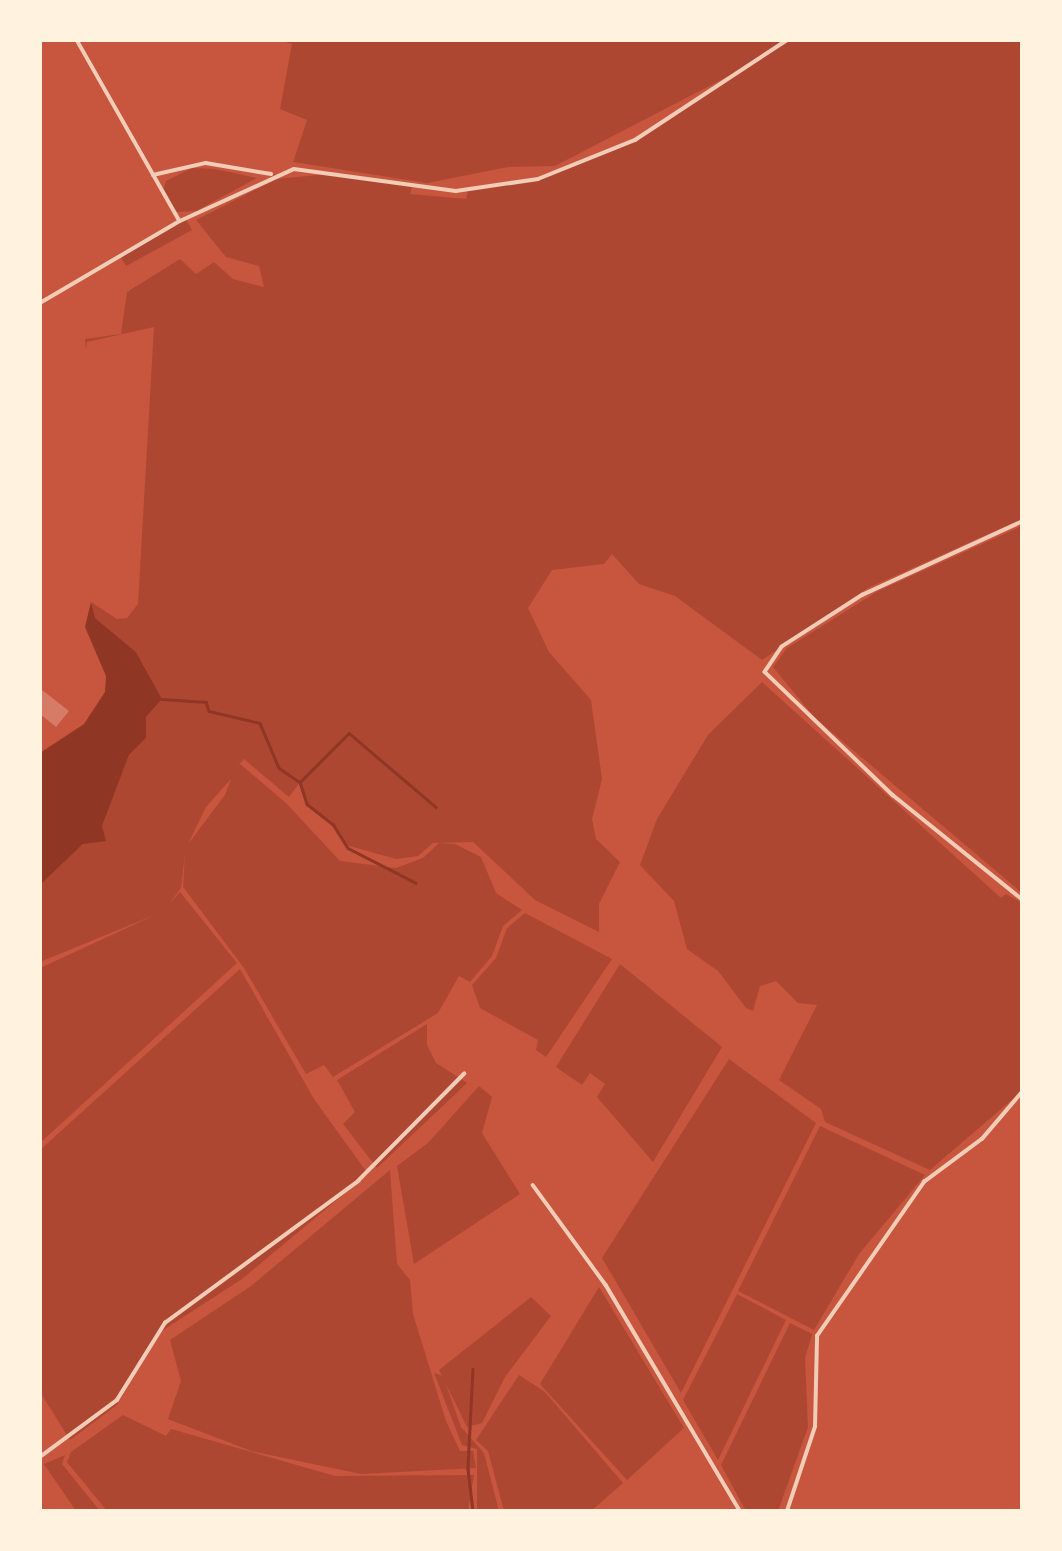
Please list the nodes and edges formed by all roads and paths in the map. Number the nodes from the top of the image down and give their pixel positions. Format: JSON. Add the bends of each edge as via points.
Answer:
{"nodes":[{"id":1,"x":77,"y":40,"type":"edge"},
{"id":2,"x":787,"y":40,"type":"edge"},
{"id":3,"x":272,"y":174,"type":"junction"},
{"id":4,"x":153,"y":175,"type":"junction"},
{"id":5,"x":180,"y":221,"type":"junction"},
{"id":6,"x":40,"y":303,"type":"edge"},
{"id":7,"x":1022,"y":522,"type":"edge"},
{"id":8,"x":1022,"y":899,"type":"edge"},
{"id":9,"x":464,"y":1074,"type":"dead end"},
{"id":10,"x":1022,"y":1091,"type":"edge"},
{"id":11,"x":533,"y":1185,"type":"dead end"},
{"id":12,"x":40,"y":1457,"type":"edge"},
{"id":13,"x":740,"y":1511,"type":"edge"},
{"id":14,"x":787,"y":1511,"type":"edge"}],
"edges":[{"from":1,"to":4,"type":"street"},
{"from":2,"to":3,"type":"street","via":[[635,140],[519,184],[456,191],[309,169]]},
{"from":3,"to":4,"type":"street","via":[[206,163]]},
{"from":3,"to":5,"type":"street"},
{"from":4,"to":5,"type":"street"},
{"from":5,"to":6,"type":"street"},
{"from":7,"to":8,"type":"street","via":[[863,595],[782,647],[765,672],[893,795]]},
{"from":9,"to":12,"type":"street","via":[[358,1181],[165,1323],[117,1401]]},
{"from":10,"to":14,"type":"street","via":[[982,1139],[924,1182],[817,1336],[815,1427]]},
{"from":11,"to":13,"type":"street","via":[[606,1285]]}]}
